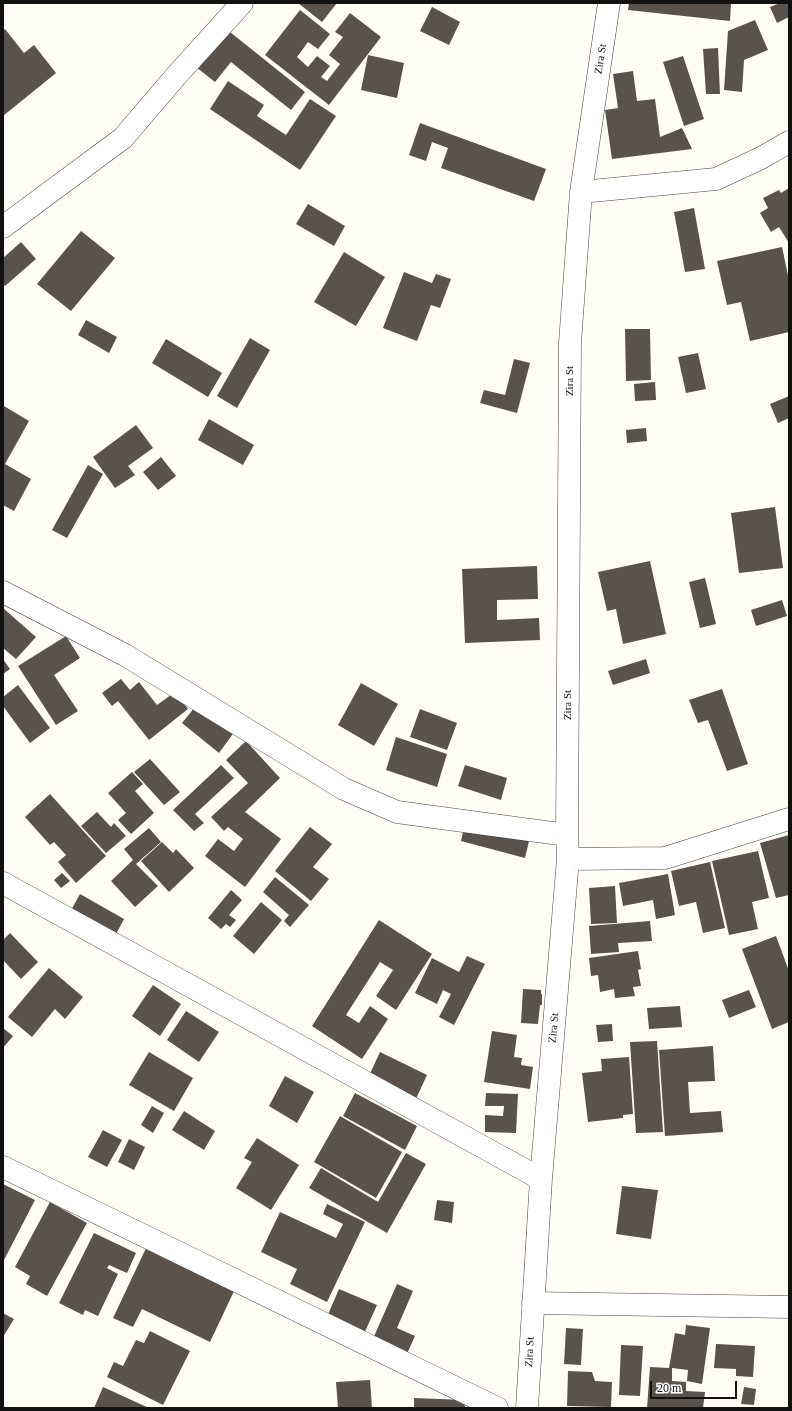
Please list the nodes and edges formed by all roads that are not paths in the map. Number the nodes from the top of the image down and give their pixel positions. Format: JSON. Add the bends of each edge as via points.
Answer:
{"nodes":[{"id":1,"x":242,"y":3,"type":"edge"},
{"id":2,"x":609,"y":3,"type":"edge"},
{"id":3,"x":789,"y":142,"type":"edge"},
{"id":4,"x":581,"y":192,"type":"junction"},
{"id":5,"x":3,"y":227,"type":"edge"},
{"id":6,"x":3,"y":592,"type":"edge"},
{"id":7,"x":789,"y":820,"type":"edge"},
{"id":8,"x":567,"y":835,"type":"junction"},
{"id":9,"x":568,"y":859,"type":"junction"},
{"id":10,"x":3,"y":883,"type":"edge"},
{"id":11,"x":3,"y":1168,"type":"edge"},
{"id":12,"x":541,"y":1179,"type":"junction"},
{"id":13,"x":533,"y":1303,"type":"junction"},
{"id":14,"x":789,"y":1307,"type":"edge"},
{"id":15,"x":498,"y":1408,"type":"edge"},
{"id":16,"x":527,"y":1408,"type":"edge"}],
"edges":[{"from":1,"to":5,"type":"street","via":[[123,138]]},
{"from":2,"to":4,"type":"street","name":"Zira St"},
{"from":3,"to":4,"type":"street","via":[[716,179]]},
{"from":4,"to":8,"type":"street","name":"Zira St","via":[[570,343]]},
{"from":6,"to":8,"type":"street","via":[[125,655],[344,789],[397,812]]},
{"from":7,"to":9,"type":"street","via":[[665,858]]},
{"from":8,"to":9,"type":"street","name":"Zira St"},
{"from":9,"to":12,"type":"street","name":"Zira St"},
{"from":10,"to":12,"type":"street"},
{"from":11,"to":15,"type":"street"},
{"from":12,"to":13,"type":"street","name":"Zira St"},
{"from":13,"to":14,"type":"street"},
{"from":13,"to":16,"type":"street","name":"Zira St"}]}
